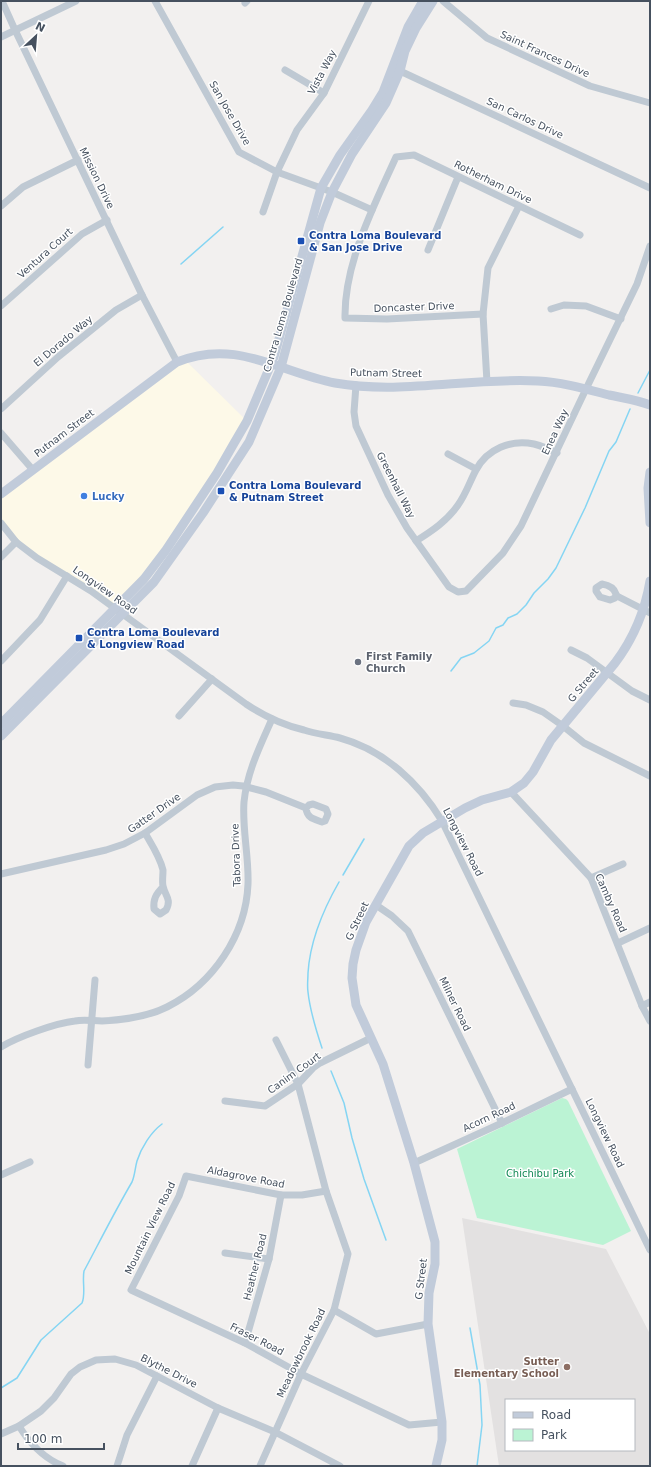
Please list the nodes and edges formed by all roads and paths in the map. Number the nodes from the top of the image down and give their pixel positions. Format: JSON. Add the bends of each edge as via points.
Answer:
{"nodes":[{"id":1,"x":2,"y":1,"type":"edge"},
{"id":2,"x":76,"y":1,"type":"edge"},
{"id":3,"x":155,"y":1,"type":"edge"},
{"id":4,"x":369,"y":1,"type":"edge"},
{"id":5,"x":423,"y":1,"type":"edge"},
{"id":6,"x":433,"y":1,"type":"edge"},
{"id":7,"x":443,"y":1,"type":"edge"},
{"id":8,"x":14,"y":30,"type":"junction"},
{"id":9,"x":1,"y":37,"type":"edge"},
{"id":10,"x":285,"y":70,"type":"dead end"},
{"id":11,"x":396,"y":70,"type":"junction"},
{"id":12,"x":324,"y":93,"type":"junction"},
{"id":13,"x":650,"y":103,"type":"edge"},
{"id":14,"x":78,"y":160,"type":"junction"},
{"id":15,"x":277,"y":172,"type":"junction"},
{"id":16,"x":458,"y":177,"type":"junction"},
{"id":17,"x":321,"y":188,"type":"junction"},
{"id":18,"x":650,"y":188,"type":"edge"},
{"id":19,"x":332,"y":192,"type":"junction"},
{"id":20,"x":1,"y":206,"type":"edge"},
{"id":21,"x":519,"y":206,"type":"junction"},
{"id":22,"x":372,"y":210,"type":"junction"},
{"id":23,"x":263,"y":212,"type":"dead end"},
{"id":24,"x":107,"y":220,"type":"junction"},
{"id":25,"x":580,"y":235,"type":"dead end"},
{"id":26,"x":650,"y":246,"type":"edge"},
{"id":27,"x":428,"y":250,"type":"dead end"},
{"id":28,"x":142,"y":295,"type":"junction"},
{"id":29,"x":1,"y":306,"type":"edge"},
{"id":30,"x":551,"y":309,"type":"dead end"},
{"id":31,"x":482,"y":314,"type":"junction"},
{"id":32,"x":621,"y":319,"type":"junction"},
{"id":33,"x":177,"y":362,"type":"junction"},
{"id":34,"x":271,"y":363,"type":"junction"},
{"id":35,"x":281,"y":367,"type":"junction"},
{"id":36,"x":487,"y":382,"type":"junction"},
{"id":37,"x":356,"y":385,"type":"junction"},
{"id":38,"x":586,"y":389,"type":"junction"},
{"id":39,"x":650,"y":405,"type":"edge"},
{"id":40,"x":1,"y":408,"type":"edge"},
{"id":41,"x":1,"y":433,"type":"edge"},
{"id":42,"x":557,"y":453,"type":"junction"},
{"id":43,"x":448,"y":454,"type":"dead end"},
{"id":44,"x":476,"y":469,"type":"junction"},
{"id":45,"x":33,"y":470,"type":"junction"},
{"id":46,"x":650,"y":472,"type":"edge"},
{"id":47,"x":1,"y":494,"type":"edge"},
{"id":48,"x":1,"y":524,"type":"edge"},
{"id":49,"x":650,"y":524,"type":"edge"},
{"id":50,"x":16,"y":542,"type":"junction"},
{"id":51,"x":416,"y":542,"type":"junction"},
{"id":52,"x":1,"y":557,"type":"edge"},
{"id":53,"x":67,"y":576,"type":"junction"},
{"id":54,"x":650,"y":581,"type":"edge"},
{"id":55,"x":446,"y":584,"type":"joint"},
{"id":56,"x":616,"y":596,"type":"dead end"},
{"id":57,"x":114,"y":608,"type":"junction"},
{"id":58,"x":647,"y":611,"type":"edge"},
{"id":59,"x":123,"y":615,"type":"junction"},
{"id":60,"x":571,"y":650,"type":"dead end"},
{"id":61,"x":1,"y":661,"type":"edge"},
{"id":62,"x":607,"y":673,"type":"junction"},
{"id":63,"x":212,"y":679,"type":"junction"},
{"id":64,"x":650,"y":700,"type":"edge"},
{"id":65,"x":513,"y":703,"type":"dead end"},
{"id":66,"x":178,"y":716,"type":"dead end"},
{"id":67,"x":272,"y":719,"type":"junction"},
{"id":68,"x":1,"y":724,"type":"edge"},
{"id":69,"x":563,"y":726,"type":"junction"},
{"id":70,"x":1,"y":736,"type":"edge"},
{"id":71,"x":650,"y":776,"type":"edge"},
{"id":72,"x":246,"y":787,"type":"junction"},
{"id":73,"x":511,"y":792,"type":"junction"},
{"id":74,"x":306,"y":808,"type":"dead end"},
{"id":75,"x":442,"y":821,"type":"junction"},
{"id":76,"x":145,"y":833,"type":"junction"},
{"id":77,"x":622,"y":864,"type":"dead end"},
{"id":78,"x":1,"y":874,"type":"edge"},
{"id":79,"x":591,"y":878,"type":"junction"},
{"id":80,"x":163,"y":887,"type":"dead end"},
{"id":81,"x":376,"y":905,"type":"junction"},
{"id":82,"x":650,"y":928,"type":"edge"},
{"id":83,"x":618,"y":943,"type":"junction"},
{"id":84,"x":96,"y":980,"type":"dead end"},
{"id":85,"x":650,"y":1002,"type":"edge"},
{"id":86,"x":642,"y":1006,"type":"junction"},
{"id":87,"x":92,"y":1020,"type":"junction"},
{"id":88,"x":650,"y":1021,"type":"edge"},
{"id":89,"x":371,"y":1038,"type":"junction"},
{"id":90,"x":276,"y":1040,"type":"dead end"},
{"id":91,"x":1,"y":1047,"type":"edge"},
{"id":92,"x":88,"y":1064,"type":"dead end"},
{"id":93,"x":298,"y":1084,"type":"junction"},
{"id":94,"x":572,"y":1089,"type":"junction"},
{"id":95,"x":225,"y":1101,"type":"dead end"},
{"id":96,"x":502,"y":1123,"type":"junction"},
{"id":97,"x":30,"y":1162,"type":"dead end"},
{"id":98,"x":414,"y":1163,"type":"junction"},
{"id":99,"x":1,"y":1175,"type":"edge"},
{"id":100,"x":186,"y":1176,"type":"joint"},
{"id":101,"x":326,"y":1191,"type":"junction"},
{"id":102,"x":281,"y":1195,"type":"junction"},
{"id":103,"x":650,"y":1250,"type":"edge"},
{"id":104,"x":225,"y":1253,"type":"dead end"},
{"id":105,"x":269,"y":1259,"type":"junction"},
{"id":106,"x":131,"y":1290,"type":"joint"},
{"id":107,"x":334,"y":1310,"type":"junction"},
{"id":108,"x":428,"y":1324,"type":"junction"},
{"id":109,"x":245,"y":1343,"type":"junction"},
{"id":110,"x":301,"y":1374,"type":"junction"},
{"id":111,"x":157,"y":1376,"type":"junction"},
{"id":112,"x":218,"y":1408,"type":"junction"},
{"id":113,"x":442,"y":1422,"type":"junction"},
{"id":114,"x":19,"y":1426,"type":"junction"},
{"id":115,"x":275,"y":1432,"type":"junction"},
{"id":116,"x":1,"y":1434,"type":"edge"},
{"id":117,"x":63,"y":1466,"type":"edge"},
{"id":118,"x":117,"y":1466,"type":"edge"},
{"id":119,"x":192,"y":1466,"type":"edge"},
{"id":120,"x":260,"y":1466,"type":"edge"},
{"id":121,"x":340,"y":1466,"type":"edge"},
{"id":122,"x":436,"y":1466,"type":"edge"}],
"edges":[{"from":1,"to":8,"type":"street","name":"Mission Drive"},
{"from":2,"to":8,"type":"street"},
{"from":3,"to":15,"type":"street","name":"San Jose Drive","via":[[239,152]]},
{"from":4,"to":12,"type":"street","name":"Vista Way"},
{"from":5,"to":11,"type":"street","name":"Contra Loma Boulevard","via":[[408,27]]},
{"from":6,"to":11,"type":"street","name":"Contra Loma Boulevard","via":[[413,34]]},
{"from":7,"to":13,"type":"street","name":"Saint Frances Drive","via":[[487,38],[590,86]]},
{"from":8,"to":9,"type":"street"},
{"from":8,"to":14,"type":"street","name":"Mission Drive"},
{"from":10,"to":12,"type":"street"},
{"from":11,"to":17,"type":"street","name":"Contra Loma Boulevard"},
{"from":11,"to":18,"type":"street","name":"San Carlos Drive"},
{"from":11,"to":19,"type":"street","name":"Contra Loma Boulevard","via":[[386,103],[352,154]]},
{"from":12,"to":15,"type":"street","name":"Vista Way","via":[[297,130]]},
{"from":14,"to":20,"type":"street","via":[[23,187]]},
{"from":14,"to":24,"type":"street","name":"Mission Drive"},
{"from":15,"to":17,"type":"street","name":"San Jose Drive"},
{"from":15,"to":23,"type":"street","name":"Vista Way"},
{"from":16,"to":21,"type":"street","name":"Rotherham Drive"},
{"from":16,"to":22,"type":"street","name":"Rotherham Drive","via":[[414,155],[396,157]]},
{"from":16,"to":27,"type":"street"},
{"from":17,"to":19,"type":"street","name":"San Jose Drive"},
{"from":17,"to":34,"type":"street","name":"Contra Loma Boulevard"},
{"from":19,"to":22,"type":"street","name":"San Jose Drive"},
{"from":19,"to":35,"type":"street","name":"Contra Loma Boulevard","via":[[320,222]]},
{"from":21,"to":25,"type":"street","name":"Rotherham Drive"},
{"from":21,"to":31,"type":"street","via":[[488,268]]},
{"from":22,"to":31,"type":"street","name":"Doncaster Drive","via":[[352,263],[345,318],[388,320]]},
{"from":24,"to":28,"type":"street","name":"Mission Drive"},
{"from":24,"to":29,"type":"street","name":"Ventura Court","via":[[82,234]]},
{"from":26,"to":32,"type":"street","name":"Enea Way"},
{"from":28,"to":33,"type":"street","name":"Mission Drive"},
{"from":28,"to":40,"type":"street","name":"El Dorado Way","via":[[116,310]]},
{"from":30,"to":32,"type":"street","via":[[564,305],[586,306]]},
{"from":31,"to":36,"type":"street"},
{"from":32,"to":38,"type":"street","name":"Enea Way"},
{"from":33,"to":34,"type":"street","name":"Putnam Street","via":[[198,355],[219,353],[236,354]]},
{"from":33,"to":45,"type":"street","name":"Putnam Street"},
{"from":34,"to":35,"type":"street","name":"Putnam Street"},
{"from":34,"to":57,"type":"street","name":"Contra Loma Boulevard","via":[[247,421],[217,473],[144,579]]},
{"from":35,"to":37,"type":"street","name":"Putnam Street","via":[[323,380]]},
{"from":35,"to":59,"type":"street","name":"Contra Loma Boulevard","via":[[249,442],[175,554],[154,582]]},
{"from":36,"to":37,"type":"street","name":"Putnam Street","via":[[400,386]]},
{"from":36,"to":38,"type":"street","name":"Putnam Street","via":[[538,381]]},
{"from":37,"to":51,"type":"street","name":"Greenhall Way","via":[[354,417],[358,431],[394,508]]},
{"from":38,"to":39,"type":"street","name":"Putnam Street"},
{"from":38,"to":42,"type":"street","name":"Enea Way"},
{"from":41,"to":45,"type":"street"},
{"from":42,"to":44,"type":"street","via":[[534,444],[513,443],[490,453]]},
{"from":42,"to":55,"type":"street","name":"Enea Way","via":[[522,526],[503,553],[466,591],[454,591]]},
{"from":43,"to":44,"type":"street"},
{"from":44,"to":51,"type":"street","via":[[463,498],[450,514]]},
{"from":45,"to":47,"type":"street","name":"Putnam Street"},
{"from":46,"to":49,"type":"street"},
{"from":48,"to":50,"type":"street","name":"Longview Road"},
{"from":50,"to":52,"type":"street"},
{"from":50,"to":53,"type":"street","name":"Longview Road"},
{"from":51,"to":55,"type":"street","name":"Greenhall Way"},
{"from":53,"to":57,"type":"street","name":"Longview Road"},
{"from":53,"to":61,"type":"street","via":[[40,620]]},
{"from":54,"to":58,"type":"street","name":"G Street"},
{"from":56,"to":58,"type":"street"},
{"from":57,"to":59,"type":"street","name":"Longview Road"},
{"from":57,"to":68,"type":"street","name":"Contra Loma Boulevard"},
{"from":58,"to":62,"type":"street","name":"G Street","via":[[629,643]]},
{"from":59,"to":63,"type":"street","name":"Longview Road"},
{"from":59,"to":70,"type":"street","name":"Contra Loma Boulevard"},
{"from":60,"to":62,"type":"street"},
{"from":62,"to":64,"type":"street"},
{"from":62,"to":69,"type":"street","name":"G Street"},
{"from":63,"to":66,"type":"street"},
{"from":63,"to":67,"type":"street","name":"Longview Road"},
{"from":65,"to":69,"type":"street","via":[[534,708]]},
{"from":67,"to":72,"type":"street","name":"Tabora Drive"},
{"from":67,"to":75,"type":"street","name":"Longview Road","via":[[347,741],[383,758],[408,777],[432,804]]},
{"from":69,"to":71,"type":"street","via":[[589,746]]},
{"from":69,"to":73,"type":"street","name":"G Street","via":[[546,748],[530,776]]},
{"from":72,"to":74,"type":"street","name":"Gatter Drive"},
{"from":72,"to":76,"type":"street","name":"Gatter Drive","via":[[221,786],[202,792]]},
{"from":72,"to":87,"type":"street","name":"Tabora Drive","via":[[244,810],[247,894],[239,926],[225,955],[201,983],[167,1007],[132,1018]]},
{"from":73,"to":75,"type":"street","name":"G Street","via":[[482,800]]},
{"from":73,"to":79,"type":"street","name":"Camby Road"},
{"from":75,"to":81,"type":"street","name":"G Street","via":[[409,846]]},
{"from":75,"to":94,"type":"street","name":"Longview Road"},
{"from":76,"to":78,"type":"street","name":"Gatter Drive","via":[[106,850]]},
{"from":76,"to":80,"type":"street","via":[[161,863]]},
{"from":77,"to":79,"type":"street"},
{"from":79,"to":83,"type":"street","name":"Camby Road"},
{"from":81,"to":89,"type":"street","name":"G Street","via":[[360,935],[353,964],[356,1005]]},
{"from":81,"to":96,"type":"street","name":"Milner Road","via":[[408,931]]},
{"from":82,"to":83,"type":"street"},
{"from":83,"to":86,"type":"street","name":"Camby Road"},
{"from":84,"to":87,"type":"street"},
{"from":85,"to":86,"type":"street"},
{"from":86,"to":88,"type":"street","name":"Camby Road"},
{"from":87,"to":91,"type":"street","name":"Tabora Drive","via":[[64,1023],[24,1036]]},
{"from":87,"to":92,"type":"street"},
{"from":89,"to":93,"type":"street","name":"Canim Court","via":[[320,1063]]},
{"from":89,"to":98,"type":"street","name":"G Street","via":[[383,1064]]},
{"from":90,"to":93,"type":"street","name":"Meadowbrook Road"},
{"from":93,"to":95,"type":"street","name":"Canim Court","via":[[265,1106]]},
{"from":93,"to":101,"type":"street","name":"Meadowbrook Road"},
{"from":94,"to":96,"type":"street","name":"Acorn Road"},
{"from":94,"to":103,"type":"street","name":"Longview Road"},
{"from":96,"to":98,"type":"street","name":"Acorn Road"},
{"from":97,"to":99,"type":"street"},
{"from":98,"to":108,"type":"street","name":"G Street","via":[[435,1242]]},
{"from":100,"to":102,"type":"street","name":"Aldagrove Road"},
{"from":100,"to":106,"type":"street","name":"Mountain View Road","via":[[179,1196]]},
{"from":101,"to":102,"type":"street","name":"Aldagrove Road"},
{"from":101,"to":107,"type":"street","name":"Meadowbrook Road","via":[[348,1254]]},
{"from":102,"to":105,"type":"street","name":"Heather Road"},
{"from":104,"to":105,"type":"street"},
{"from":105,"to":109,"type":"street","name":"Heather Road"},
{"from":106,"to":109,"type":"street","name":"Fraser Road"},
{"from":107,"to":108,"type":"street","via":[[376,1334]]},
{"from":107,"to":110,"type":"street","name":"Meadowbrook Road"},
{"from":108,"to":113,"type":"street","name":"G Street"},
{"from":109,"to":110,"type":"street","name":"Fraser Road"},
{"from":110,"to":113,"type":"street","name":"Fraser Road","via":[[409,1425]]},
{"from":110,"to":115,"type":"street","name":"Meadowbrook Road"},
{"from":111,"to":112,"type":"street","name":"Blythe Drive"},
{"from":111,"to":114,"type":"street","name":"Blythe Drive","via":[[122,1360],[91,1362],[71,1374],[48,1405]]},
{"from":111,"to":118,"type":"street","via":[[127,1435]]},
{"from":112,"to":115,"type":"street","name":"Blythe Drive"},
{"from":112,"to":119,"type":"street"},
{"from":113,"to":122,"type":"street","name":"G Street","via":[[442,1440]]},
{"from":114,"to":116,"type":"street","name":"Blythe Drive"},
{"from":114,"to":117,"type":"street","via":[[35,1448]]},
{"from":115,"to":120,"type":"street","name":"Meadowbrook Road"},
{"from":115,"to":121,"type":"street","name":"Blythe Drive"}]}
